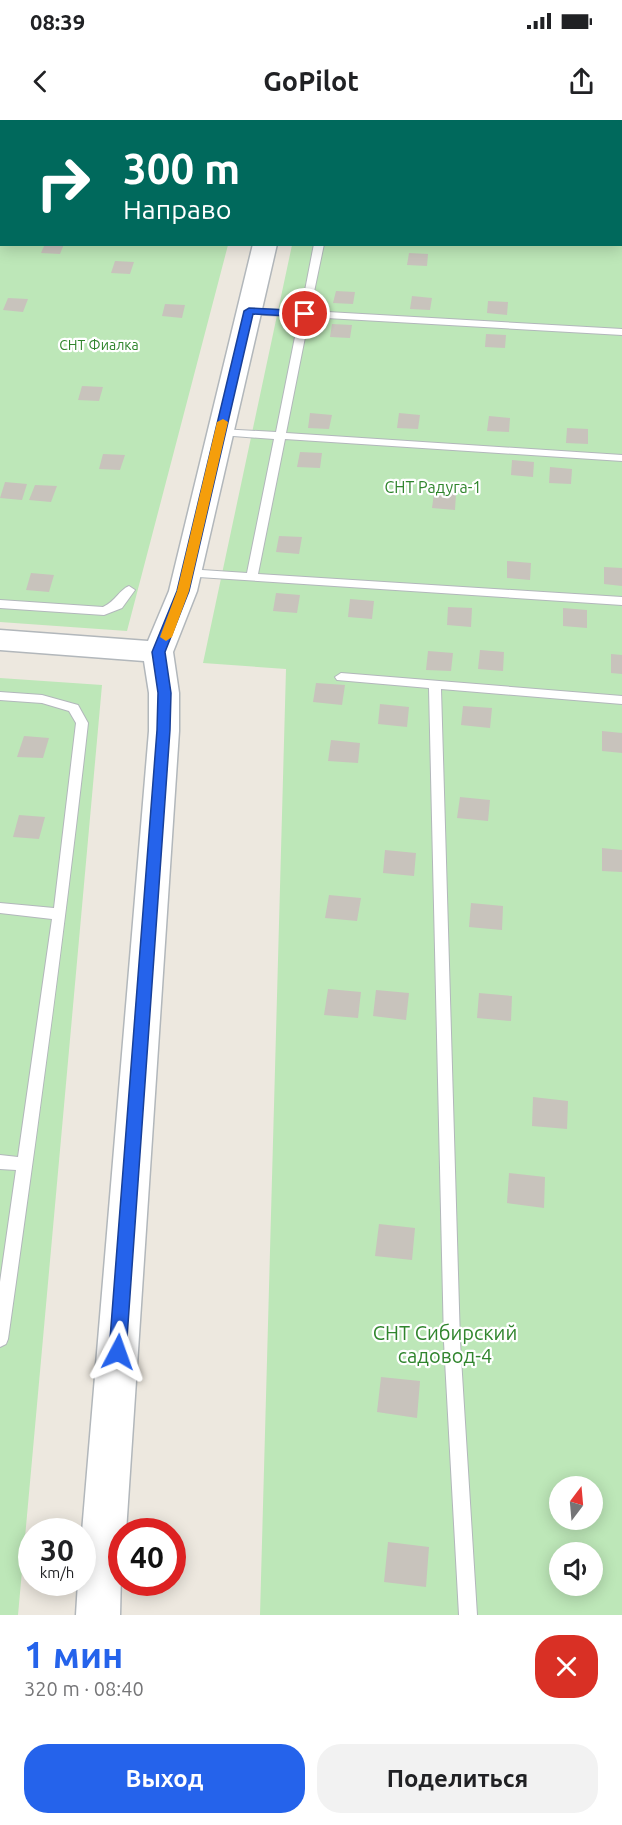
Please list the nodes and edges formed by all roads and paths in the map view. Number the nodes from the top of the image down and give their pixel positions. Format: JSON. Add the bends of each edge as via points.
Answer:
{"nodes":[{"id":1,"x":265,"y":246,"type":"edge"},
{"id":2,"x":319,"y":246,"type":"edge"},
{"id":3,"x":249,"y":311,"type":"junction"},
{"id":4,"x":305,"y":314,"type":"junction"},
{"id":5,"x":622,"y":332,"type":"edge"},
{"id":6,"x":220,"y":432,"type":"junction"},
{"id":7,"x":280,"y":436,"type":"junction"},
{"id":8,"x":622,"y":458,"type":"edge"},
{"id":9,"x":187,"y":573,"type":"junction"},
{"id":10,"x":252,"y":577,"type":"junction"},
{"id":11,"x":129,"y":590,"type":"dead end"},
{"id":12,"x":622,"y":601,"type":"edge"},
{"id":13,"x":0,"y":604,"type":"edge"},
{"id":14,"x":0,"y":640,"type":"edge"},
{"id":15,"x":158,"y":652,"type":"junction"},
{"id":16,"x":341,"y":677,"type":"dead end"},
{"id":17,"x":435,"y":684,"type":"junction"},
{"id":18,"x":0,"y":696,"type":"edge"},
{"id":19,"x":622,"y":700,"type":"edge"},
{"id":20,"x":0,"y":908,"type":"edge"},
{"id":21,"x":60,"y":914,"type":"junction"},
{"id":22,"x":0,"y":1162,"type":"edge"},
{"id":23,"x":26,"y":1164,"type":"junction"},
{"id":24,"x":0,"y":1339,"type":"edge"},
{"id":25,"x":98,"y":1615,"type":"edge"},
{"id":26,"x":468,"y":1615,"type":"edge"}],
"edges":[{"from":1,"to":3,"type":"street"},
{"from":2,"to":4,"type":"lane"},
{"from":3,"to":4,"type":"lane"},
{"from":3,"to":6,"type":"street"},
{"from":4,"to":5,"type":"lane"},
{"from":4,"to":7,"type":"lane"},
{"from":6,"to":7,"type":"lane"},
{"from":6,"to":9,"type":"street"},
{"from":7,"to":8,"type":"lane"},
{"from":7,"to":10,"type":"lane"},
{"from":9,"to":10,"type":"lane"},
{"from":9,"to":15,"type":"street"},
{"from":10,"to":12,"type":"lane"},
{"from":11,"to":13,"type":"lane","via":[[118,605],[104,611]]},
{"from":14,"to":15,"type":"street"},
{"from":15,"to":25,"type":"street","via":[[164,730]]},
{"from":16,"to":17,"type":"lane"},
{"from":17,"to":19,"type":"lane"},
{"from":17,"to":26,"type":"lane","via":[[452,1342]]},
{"from":18,"to":21,"type":"lane","via":[[42,699],[74,708],[82,723]]},
{"from":20,"to":21,"type":"lane"},
{"from":21,"to":23,"type":"lane"},
{"from":22,"to":23,"type":"lane"},
{"from":23,"to":24,"type":"lane"}]}
